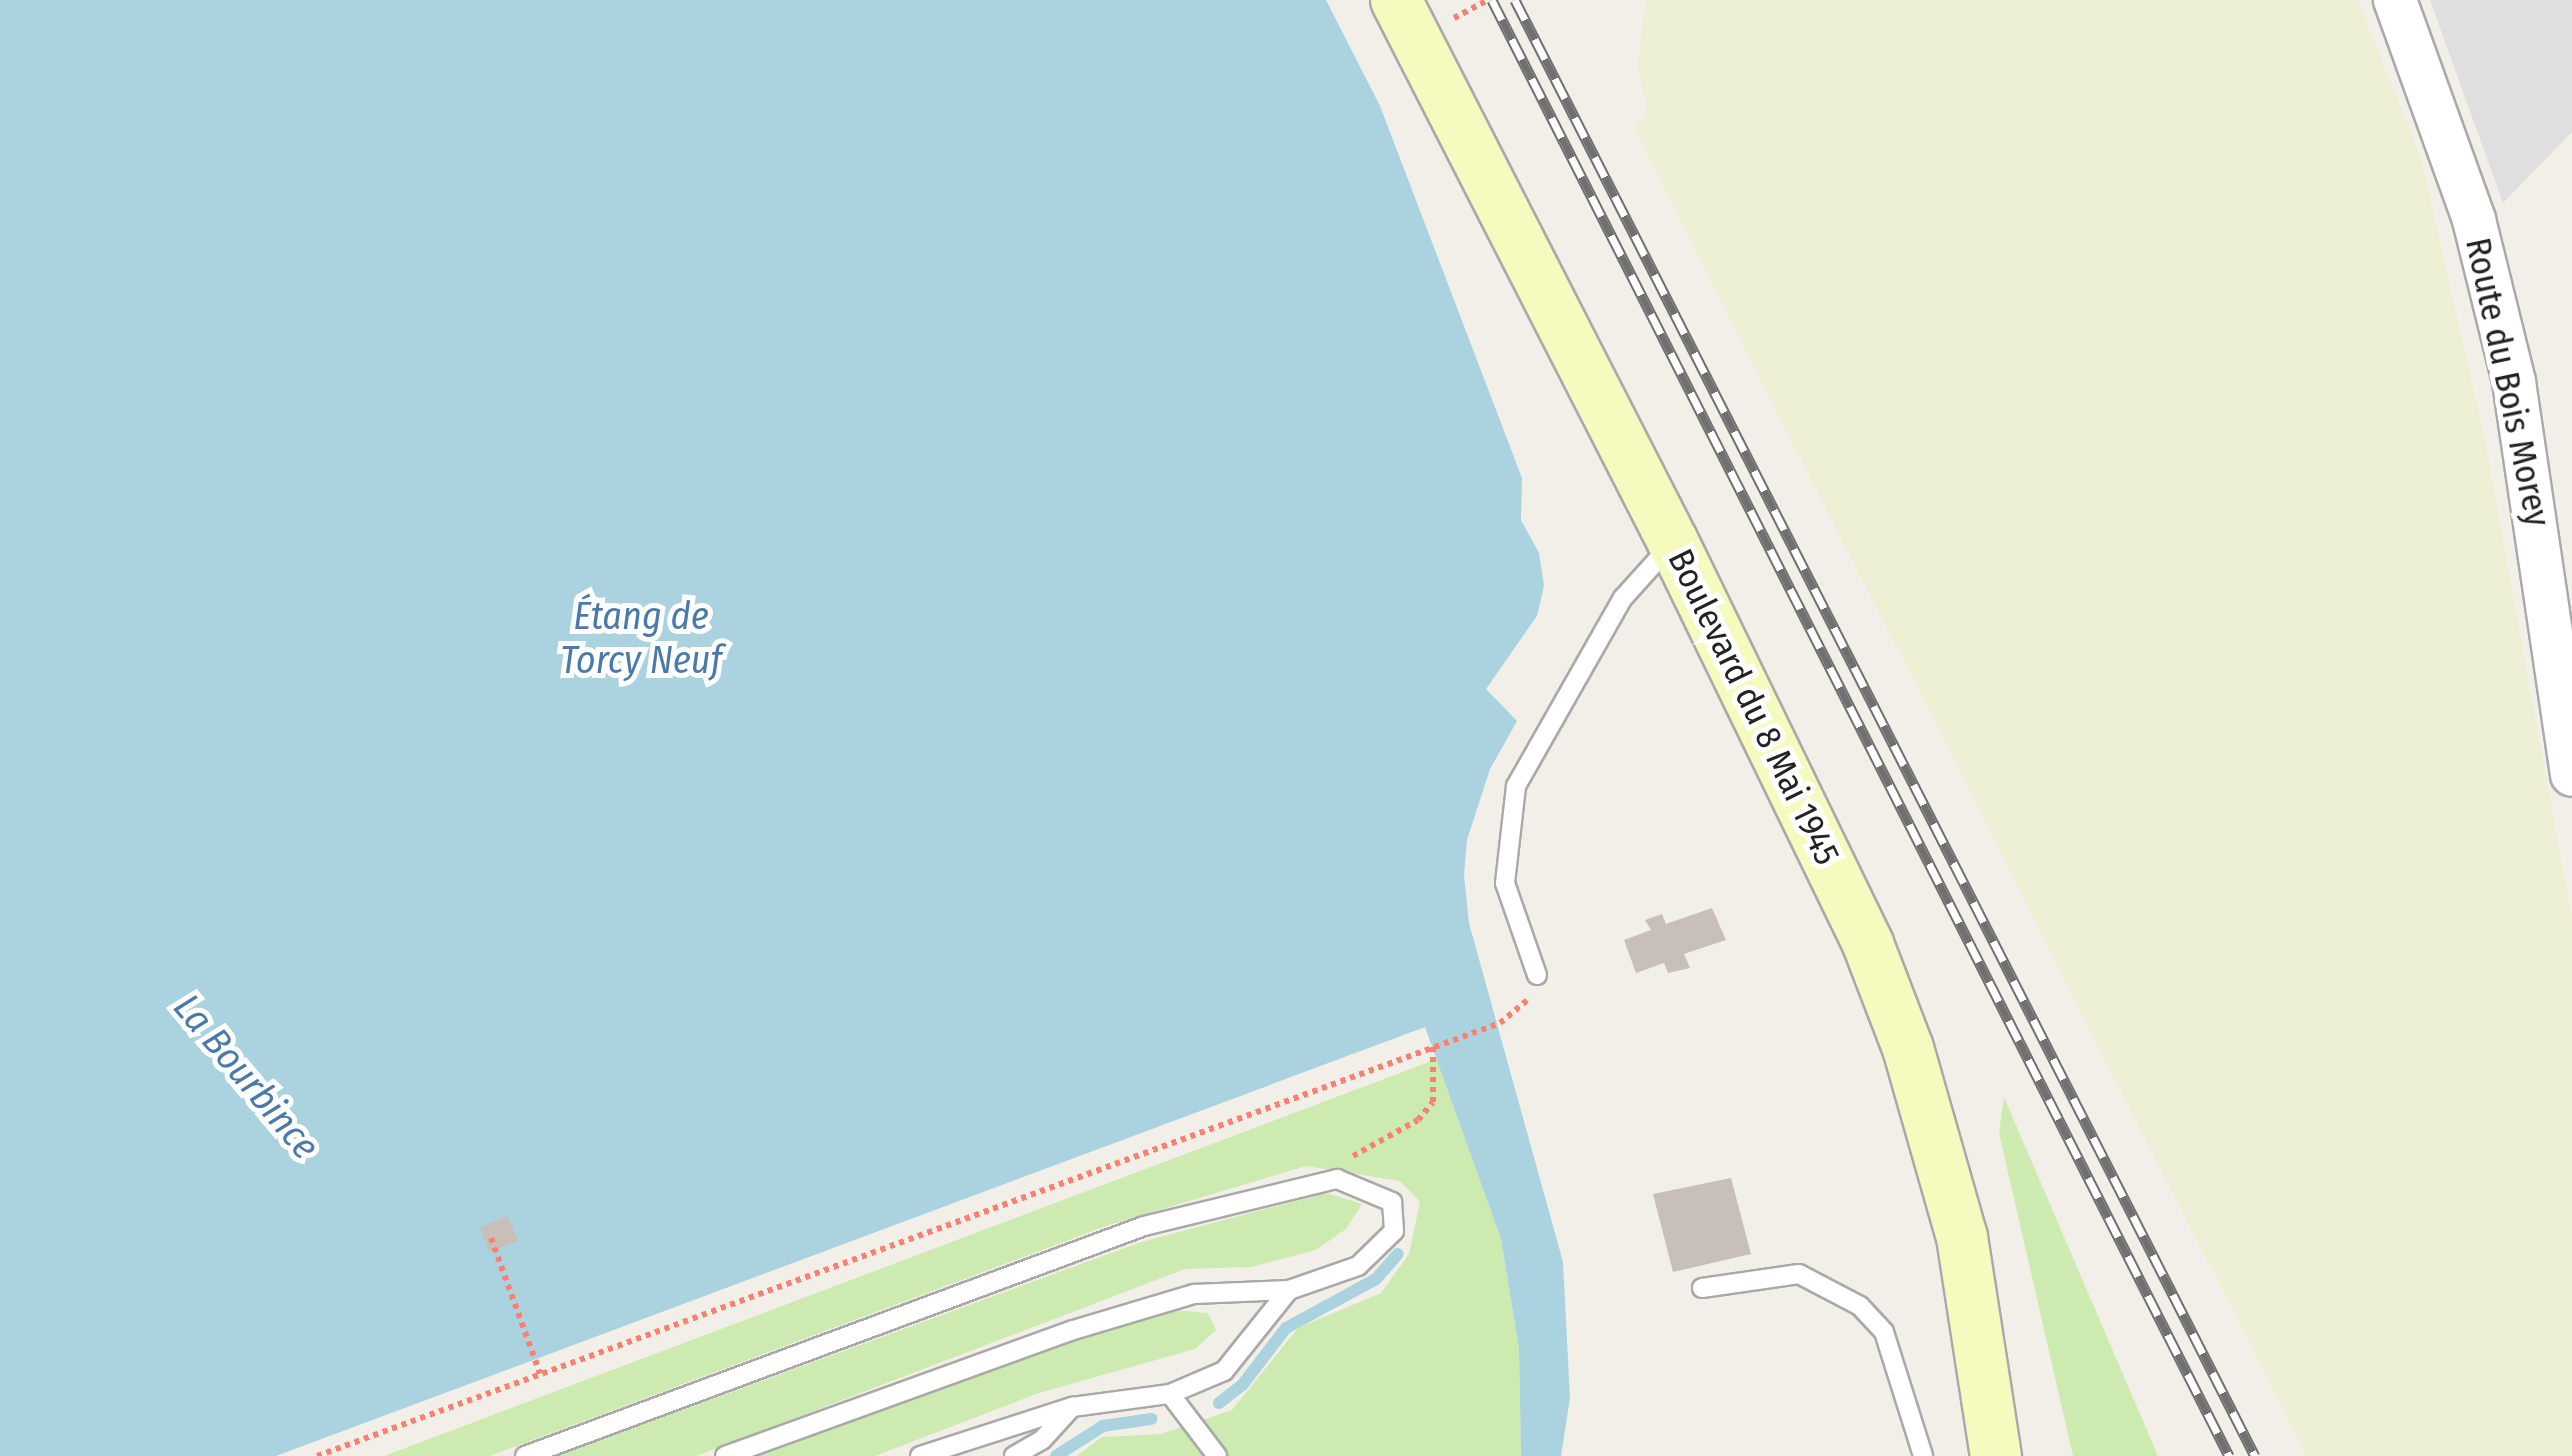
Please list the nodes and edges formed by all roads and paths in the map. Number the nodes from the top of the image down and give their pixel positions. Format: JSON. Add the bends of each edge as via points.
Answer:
{"nodes":[{"id":1,"x":1396,"y":0,"type":"edge"},
{"id":2,"x":2395,"y":0,"type":"edge"},
{"id":3,"x":1673,"y":542,"type":"junction"},
{"id":4,"x":2572,"y":775,"type":"edge"},
{"id":5,"x":1538,"y":975,"type":"dead end"},
{"id":6,"x":1500,"y":1023,"type":"dead end"},
{"id":7,"x":1433,"y":1046,"type":"junction"},
{"id":8,"x":1337,"y":1179,"type":"junction"},
{"id":9,"x":492,"y":1238,"type":"dead end"},
{"id":10,"x":1702,"y":1288,"type":"dead end"},
{"id":11,"x":1289,"y":1290,"type":"junction"},
{"id":12,"x":540,"y":1373,"type":"junction"},
{"id":13,"x":1170,"y":1394,"type":"junction"},
{"id":14,"x":1072,"y":1407,"type":"junction"},
{"id":15,"x":317,"y":1456,"type":"edge"},
{"id":16,"x":525,"y":1456,"type":"edge"},
{"id":17,"x":725,"y":1456,"type":"edge"},
{"id":18,"x":920,"y":1456,"type":"edge"},
{"id":19,"x":1014,"y":1456,"type":"edge"},
{"id":20,"x":1217,"y":1456,"type":"edge"},
{"id":21,"x":1923,"y":1456,"type":"edge"},
{"id":22,"x":1996,"y":1456,"type":"edge"}],
"edges":[{"from":1,"to":3,"type":"main road","name":"Boulevard du 8 Mai 1945"},
{"from":2,"to":4,"type":"street","name":"Route du Bois Morey","via":[[2474,220],[2514,382]]},
{"from":3,"to":5,"type":"lane","via":[[1623,598],[1516,786],[1505,882]]},
{"from":3,"to":22,"type":"main road","name":"Boulevard du 8 Mai 1945","via":[[1868,944],[1908,1048],[1962,1236]]},
{"from":6,"to":7,"type":"path"},
{"from":7,"to":8,"type":"path","via":[[1433,1102],[1418,1120],[1341,1163]]},
{"from":7,"to":12,"type":"path"},
{"from":8,"to":11,"type":"lane","via":[[1392,1202],[1394,1231],[1358,1266]]},
{"from":8,"to":16,"type":"lane","via":[[1144,1226]]},
{"from":9,"to":12,"type":"path"},
{"from":10,"to":21,"type":"lane","via":[[1799,1274],[1860,1306],[1884,1332]]},
{"from":11,"to":13,"type":"lane","via":[[1224,1371]]},
{"from":11,"to":17,"type":"lane","via":[[1194,1294],[1125,1314]]},
{"from":12,"to":15,"type":"path"},
{"from":13,"to":14,"type":"lane"},
{"from":13,"to":20,"type":"lane"},
{"from":14,"to":18,"type":"lane"},
{"from":14,"to":19,"type":"lane","via":[[1042,1440]]}]}
